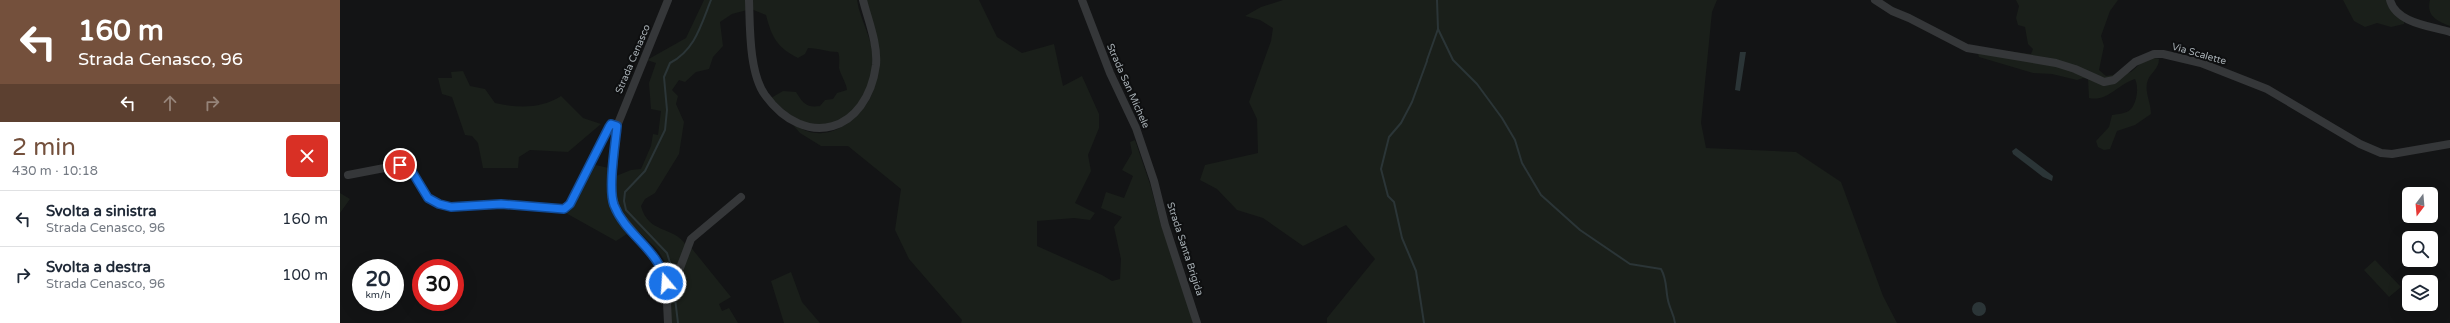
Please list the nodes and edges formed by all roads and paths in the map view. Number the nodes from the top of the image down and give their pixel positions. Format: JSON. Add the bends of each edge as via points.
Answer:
{"nodes":[{"id":1,"x":668,"y":0,"type":"edge"},
{"id":2,"x":749,"y":0,"type":"edge"},
{"id":3,"x":863,"y":0,"type":"edge"},
{"id":4,"x":1082,"y":0,"type":"edge"},
{"id":5,"x":1875,"y":0,"type":"edge"},
{"id":6,"x":2390,"y":0,"type":"edge"},
{"id":7,"x":2450,"y":32,"type":"edge"},
{"id":8,"x":614,"y":125,"type":"junction"},
{"id":9,"x":2450,"y":144,"type":"edge"},
{"id":10,"x":348,"y":175,"type":"dead end"},
{"id":11,"x":1154,"y":181,"type":"joint"},
{"id":12,"x":741,"y":198,"type":"dead end"},
{"id":13,"x":663,"y":268,"type":"junction"},
{"id":14,"x":668,"y":323,"type":"edge"},
{"id":15,"x":1197,"y":323,"type":"edge"}],
"edges":[{"from":1,"to":8,"type":"street","name":"Strada Cenasco"},
{"from":2,"to":3,"type":"street","via":[[756,72],[765,95],[782,112],[799,123],[818,129],[837,126],[850,118],[866,100],[873,81],[876,63],[874,44]]},
{"from":4,"to":11,"type":"street","name":"Strada San Michele","via":[[1110,73],[1136,128]]},
{"from":5,"to":9,"type":"street","name":"Via Scalette","via":[[1967,48],[2056,63],[2104,82],[2114,80],[2135,62],[2154,54],[2201,63],[2266,89],[2380,153],[2392,154]]},
{"from":6,"to":7,"type":"street","via":[[2401,16]]},
{"from":8,"to":10,"type":"street","via":[[570,204],[564,209],[501,204],[451,207],[439,204],[428,198],[411,170],[400,165]]},
{"from":8,"to":13,"type":"street","name":"Strada Cenasco","via":[[611,192],[614,204],[618,213]]},
{"from":11,"to":15,"type":"street","name":"Strada Santa Brigida","via":[[1164,225]]},
{"from":12,"to":13,"type":"street","via":[[691,239],[680,268]]},
{"from":13,"to":14,"type":"street","name":"Strada Cenasco"}]}
